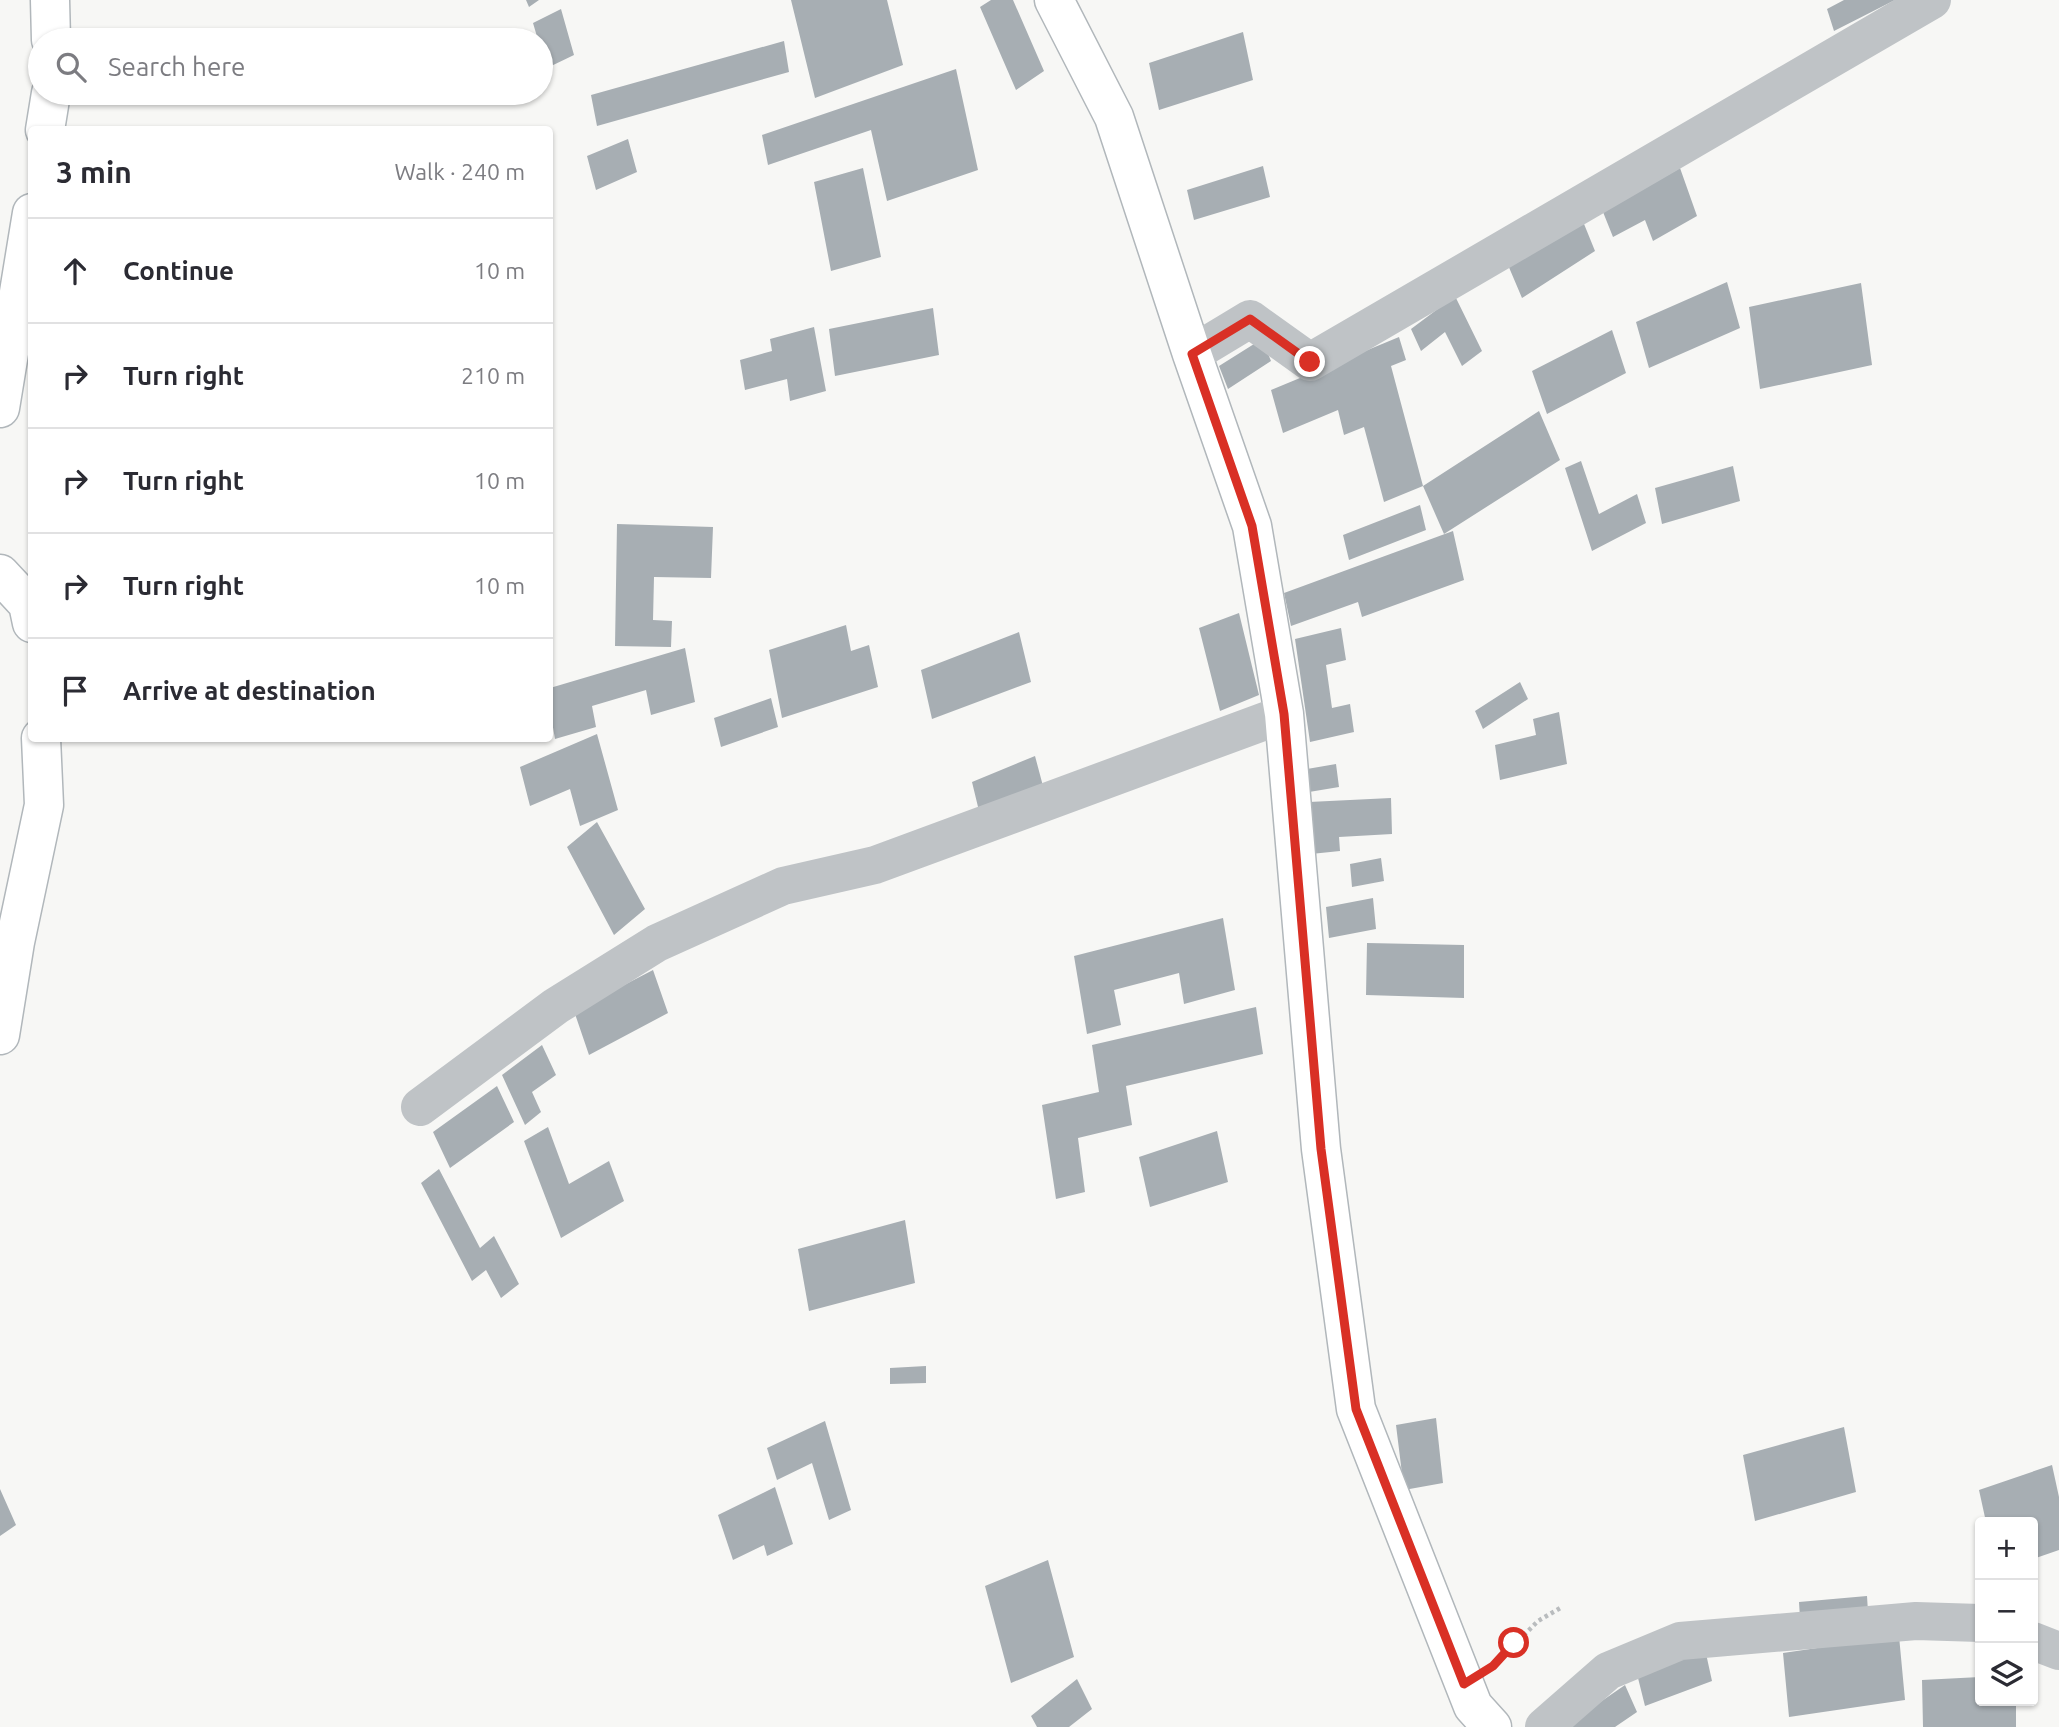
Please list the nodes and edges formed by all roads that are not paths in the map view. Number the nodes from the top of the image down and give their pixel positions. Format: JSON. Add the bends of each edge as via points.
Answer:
{"nodes":[{"id":1,"x":50,"y":0,"type":"edge"},
{"id":2,"x":1054,"y":0,"type":"edge"},
{"id":3,"x":1932,"y":0,"type":"edge"},
{"id":4,"x":51,"y":28,"type":"edge"},
{"id":5,"x":49,"y":105,"type":"edge"},
{"id":6,"x":46,"y":126,"type":"edge"},
{"id":7,"x":28,"y":237,"type":"edge"},
{"id":8,"x":1192,"y":354,"type":"junction"},
{"id":9,"x":0,"y":408,"type":"edge"},
{"id":10,"x":0,"y":574,"type":"edge"},
{"id":11,"x":28,"y":604,"type":"edge"},
{"id":12,"x":1284,"y":714,"type":"junction"},
{"id":13,"x":41,"y":742,"type":"edge"},
{"id":14,"x":0,"y":1035,"type":"edge"},
{"id":15,"x":420,"y":1107,"type":"dead end"},
{"id":16,"x":1975,"y":1623,"type":"edge"},
{"id":17,"x":2038,"y":1643,"type":"edge"},
{"id":18,"x":2059,"y":1651,"type":"edge"},
{"id":19,"x":1492,"y":1727,"type":"edge"},
{"id":20,"x":1544,"y":1727,"type":"edge"}],
"edges":[{"from":1,"to":4,"type":"street"},
{"from":2,"to":8,"type":"street","via":[[1114,117]]},
{"from":3,"to":8,"type":"street","via":[[1310,362],[1250,319]]},
{"from":5,"to":6,"type":"street"},
{"from":7,"to":9,"type":"street"},
{"from":8,"to":12,"type":"street","via":[[1252,526]]},
{"from":10,"to":11,"type":"street"},
{"from":12,"to":15,"type":"street","via":[[875,865],[783,886],[657,943],[556,1006]]},
{"from":12,"to":19,"type":"street","via":[[1321,1149],[1356,1409],[1473,1706]]},
{"from":13,"to":14,"type":"street","via":[[44,805]]},
{"from":16,"to":20,"type":"street","via":[[1916,1621],[1680,1641],[1608,1671]]},
{"from":17,"to":18,"type":"street"}]}
